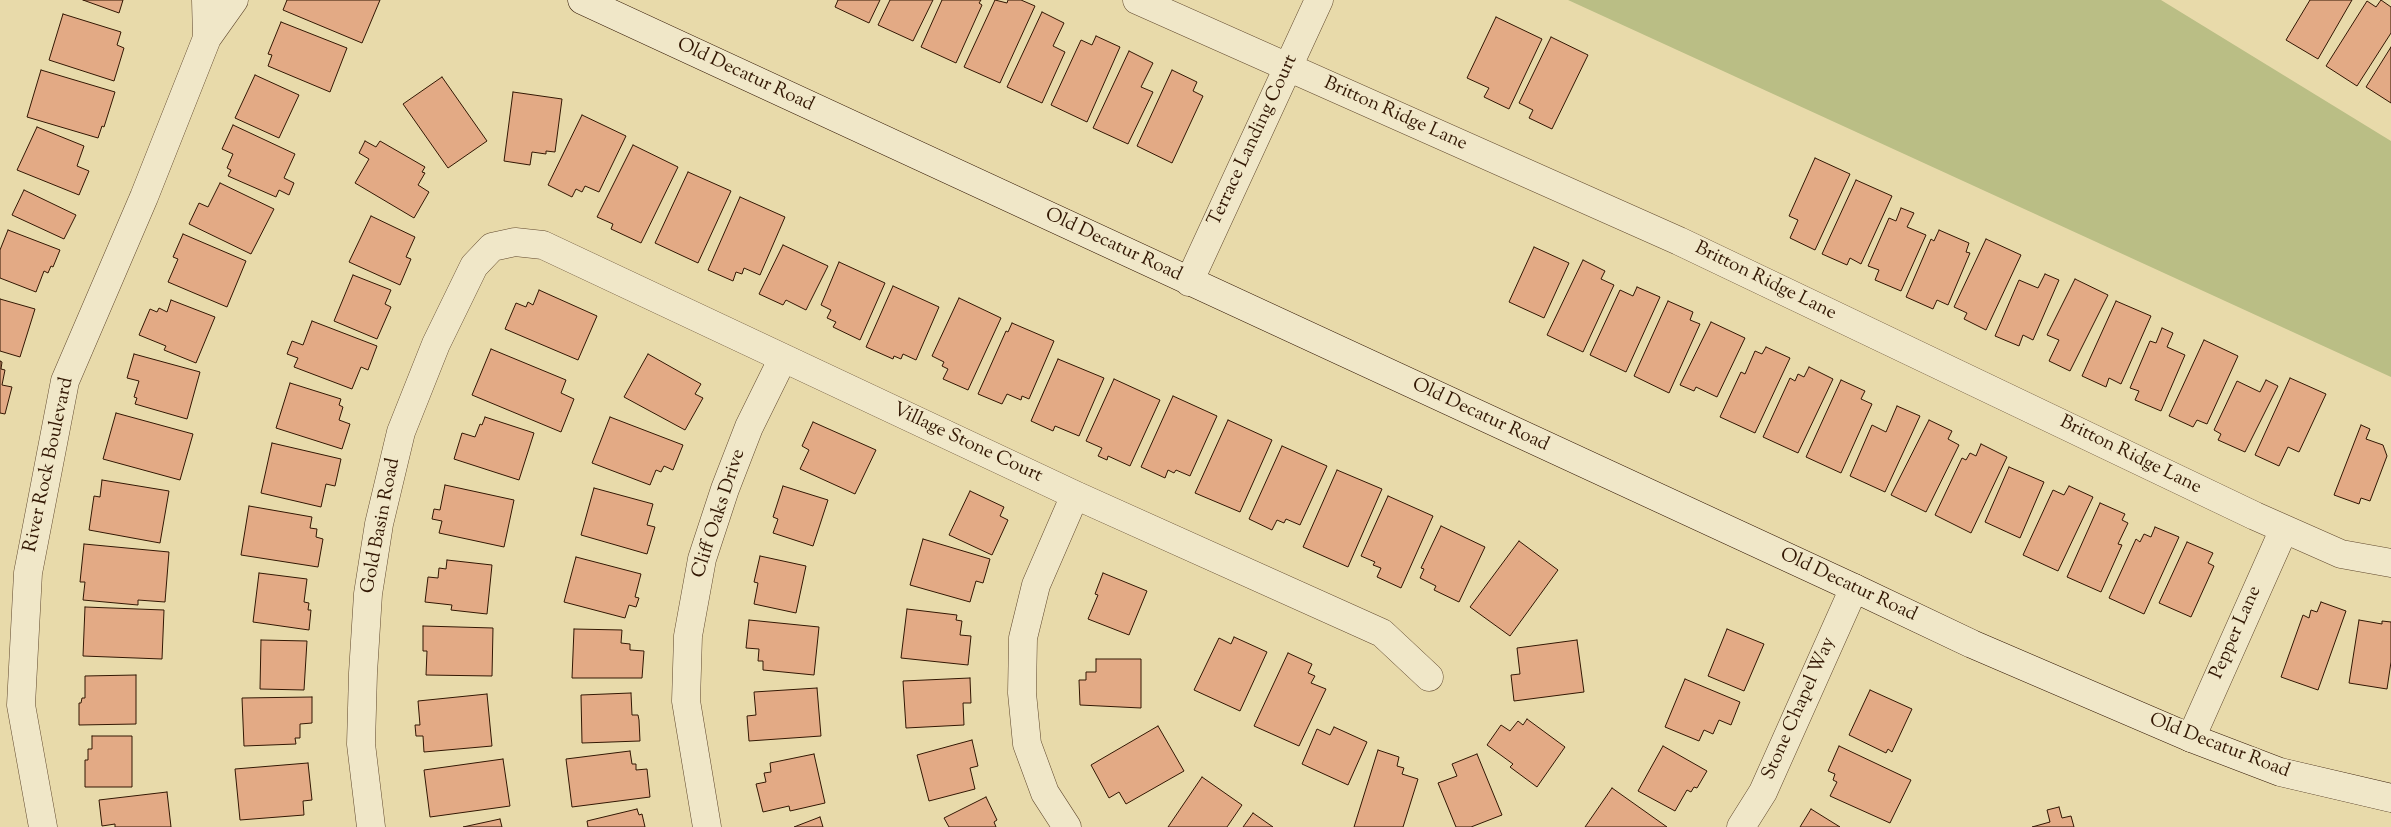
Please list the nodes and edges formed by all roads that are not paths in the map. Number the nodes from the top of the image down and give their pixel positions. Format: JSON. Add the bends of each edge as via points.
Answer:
{"nodes":[{"id":1,"x":206,"y":0,"type":"edge"},
{"id":2,"x":234,"y":0,"type":"edge"},
{"id":3,"x":582,"y":0,"type":"edge"},
{"id":4,"x":1137,"y":0,"type":"edge"},
{"id":5,"x":1319,"y":0,"type":"edge"},
{"id":6,"x":207,"y":38,"type":"junction"},
{"id":7,"x":1288,"y":68,"type":"junction"},
{"id":8,"x":492,"y":247,"type":"joint"},
{"id":9,"x":1189,"y":282,"type":"junction"},
{"id":10,"x":783,"y":358,"type":"junction"},
{"id":11,"x":1075,"y":495,"type":"junction"},
{"id":12,"x":2284,"y":529,"type":"junction"},
{"id":13,"x":2391,"y":563,"type":"edge"},
{"id":14,"x":1854,"y":588,"type":"junction"},
{"id":15,"x":1429,"y":676,"type":"dead end"},
{"id":16,"x":2191,"y":738,"type":"junction"},
{"id":17,"x":2391,"y":798,"type":"edge"},
{"id":18,"x":43,"y":827,"type":"edge"},
{"id":19,"x":371,"y":827,"type":"edge"},
{"id":20,"x":708,"y":827,"type":"edge"},
{"id":21,"x":1067,"y":827,"type":"edge"},
{"id":22,"x":1741,"y":827,"type":"edge"}],
"edges":[{"from":1,"to":6,"type":"street","name":"River Rock Boulevard"},
{"from":2,"to":6,"type":"street","name":"River Rock Boulevard"},
{"from":3,"to":9,"type":"street","name":"Old Decatur Road"},
{"from":4,"to":7,"type":"street","name":"Britton Ridge Lane"},
{"from":5,"to":7,"type":"street","name":"Terrace Landing Court"},
{"from":6,"to":18,"type":"street","name":"River Rock Boulevard","via":[[144,197],[65,381],[27,592],[22,705]]},
{"from":7,"to":9,"type":"street","name":"Terrace Landing Court"},
{"from":7,"to":12,"type":"street","name":"Britton Ridge Lane","via":[[1679,241]]},
{"from":8,"to":10,"type":"street","name":"Village Stone Court","via":[[515,242],[543,245]]},
{"from":8,"to":19,"type":"street","name":"Gold Basin Road","via":[[474,266],[436,344],[400,432],[379,524],[368,594],[361,735]]},
{"from":9,"to":14,"type":"street","name":"Old Decatur Road"},
{"from":10,"to":11,"type":"street","name":"Village Stone Court"},
{"from":10,"to":20,"type":"street","name":"Cliff Oaks Drive","via":[[749,427],[725,489],[702,559],[688,636],[686,701]]},
{"from":11,"to":15,"type":"street","name":"Village Stone Court","via":[[1382,633]]},
{"from":11,"to":21,"type":"street","via":[[1036,585],[1023,638],[1022,693],[1027,744],[1046,793]]},
{"from":12,"to":13,"type":"street","name":"Britton Ridge Lane","via":[[2340,554]]},
{"from":12,"to":16,"type":"street","name":"Pepper Lane"},
{"from":14,"to":16,"type":"street","name":"Old Decatur Road","via":[[1972,644]]},
{"from":14,"to":22,"type":"street","name":"Stone Chapel Way","via":[[1762,792]]},
{"from":16,"to":17,"type":"street","name":"Old Decatur Road","via":[[2280,772]]}]}
